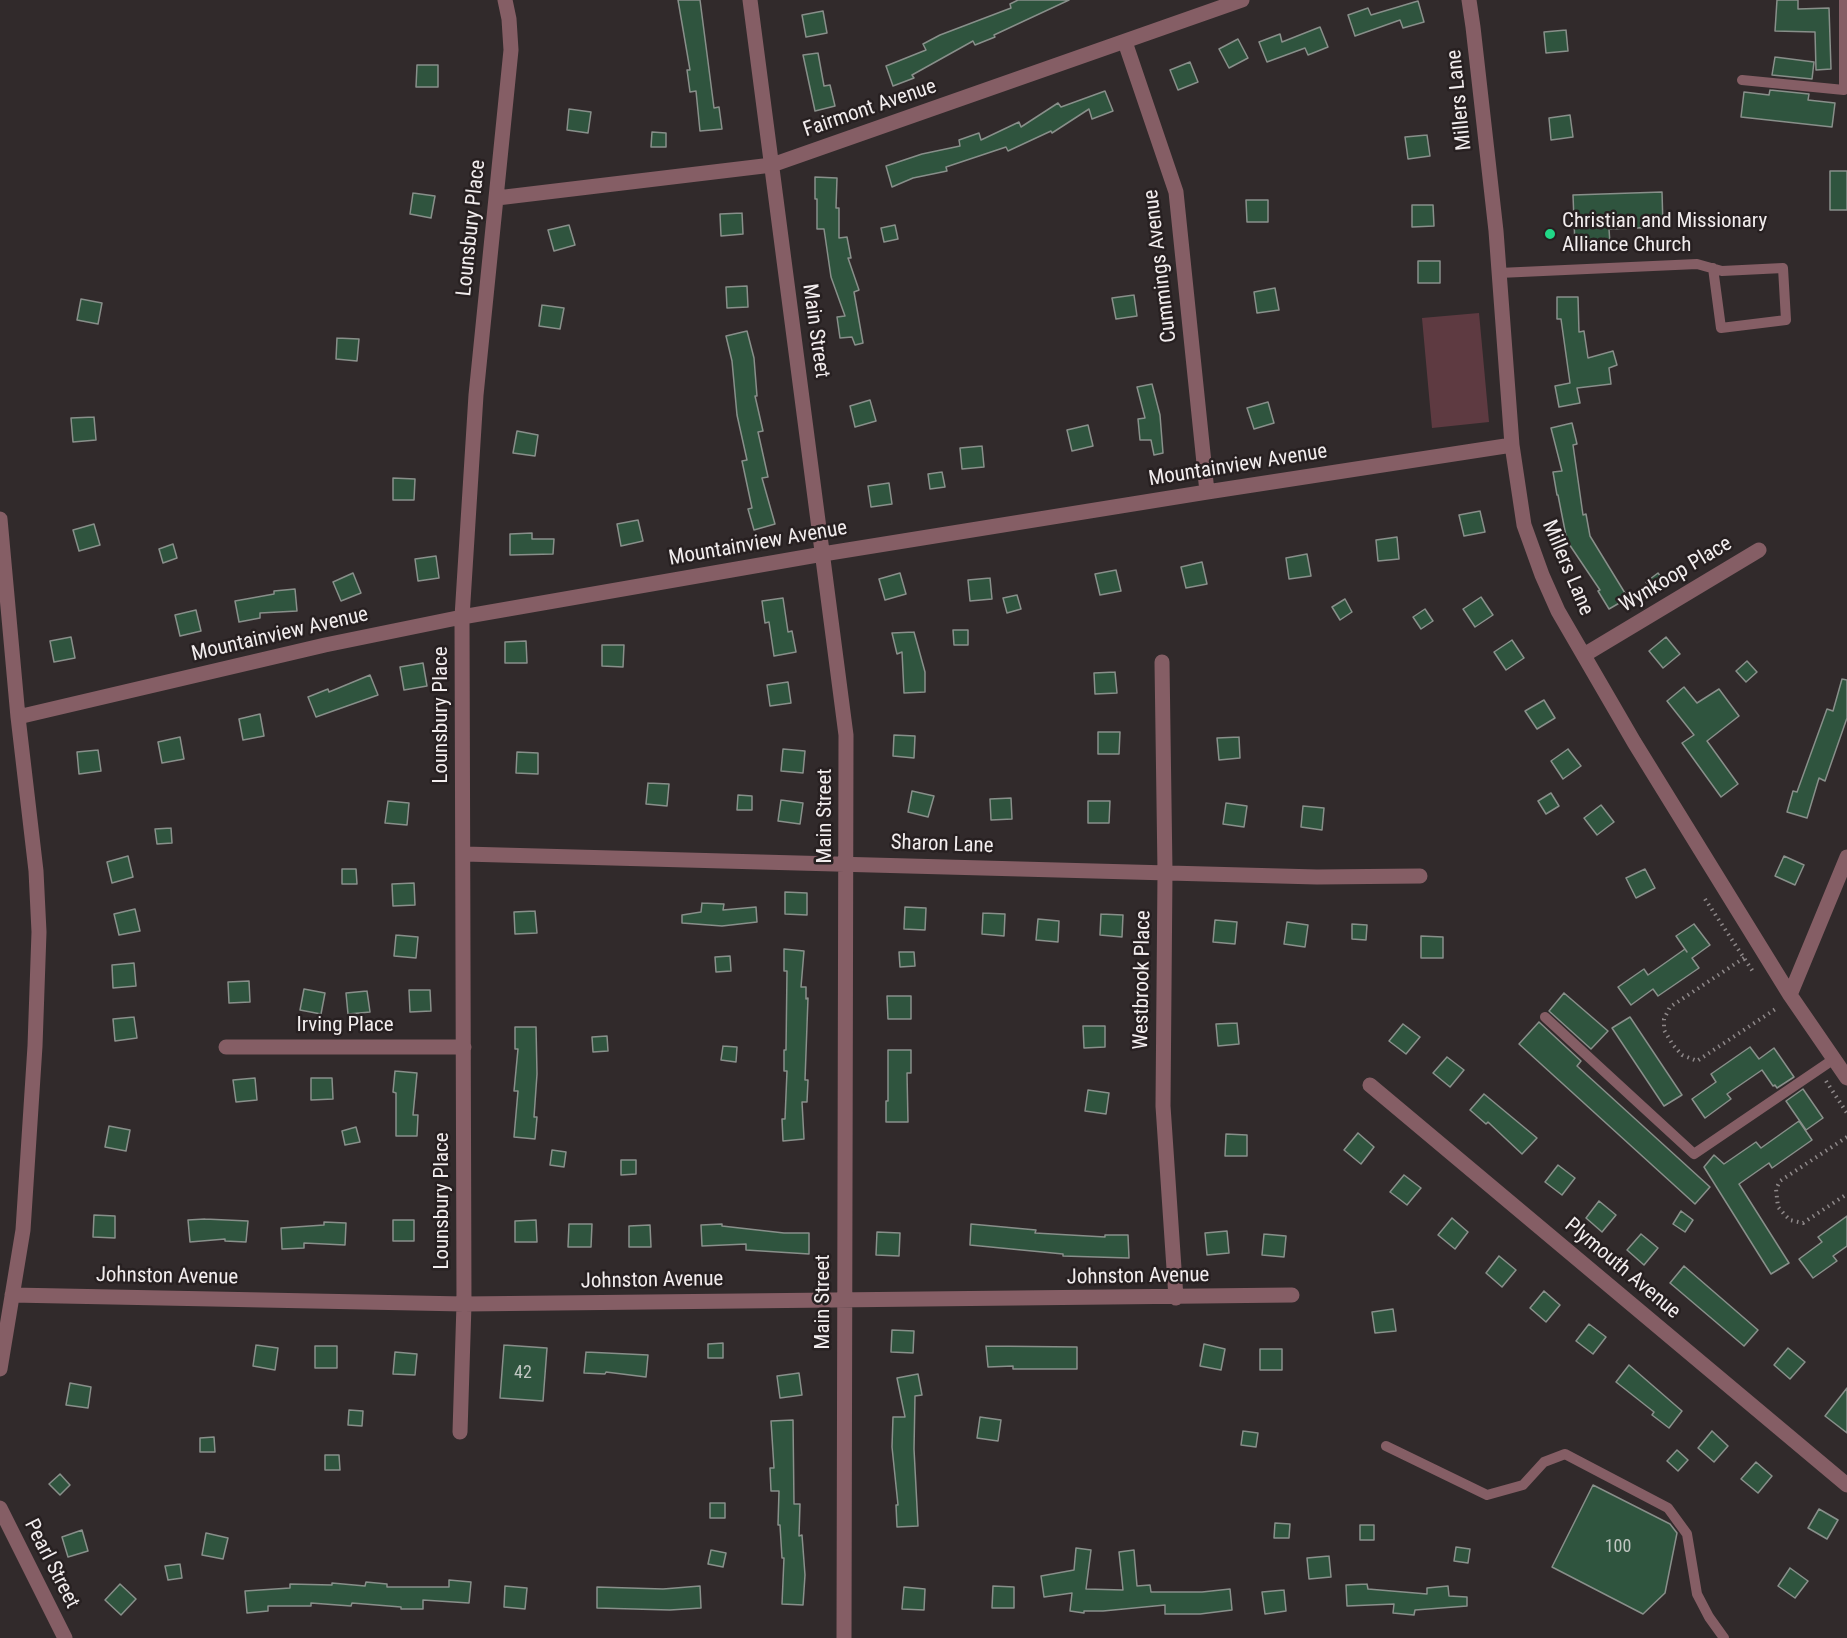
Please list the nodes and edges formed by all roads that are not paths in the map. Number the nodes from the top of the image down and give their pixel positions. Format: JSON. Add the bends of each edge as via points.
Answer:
{"nodes":[{"id":1,"x":505,"y":0,"type":"edge"},
{"id":2,"x":750,"y":0,"type":"edge"},
{"id":3,"x":1242,"y":0,"type":"edge"},
{"id":4,"x":1468,"y":0,"type":"edge"},
{"id":5,"x":1844,"y":0,"type":"edge"},
{"id":6,"x":1125,"y":42,"type":"junction"},
{"id":7,"x":1742,"y":81,"type":"dead end"},
{"id":8,"x":772,"y":165,"type":"junction"},
{"id":9,"x":497,"y":198,"type":"junction"},
{"id":10,"x":1713,"y":268,"type":"junction"},
{"id":11,"x":1499,"y":273,"type":"junction"},
{"id":12,"x":1512,"y":445,"type":"junction"},
{"id":13,"x":1207,"y":492,"type":"junction"},
{"id":14,"x":0,"y":519,"type":"edge"},
{"id":15,"x":1759,"y":550,"type":"dead end"},
{"id":16,"x":824,"y":554,"type":"junction"},
{"id":17,"x":462,"y":617,"type":"junction"},
{"id":18,"x":1584,"y":655,"type":"junction"},
{"id":19,"x":1162,"y":662,"type":"dead end"},
{"id":20,"x":18,"y":717,"type":"junction"},
{"id":21,"x":464,"y":854,"type":"junction"},
{"id":22,"x":1847,"y":857,"type":"edge"},
{"id":23,"x":847,"y":863,"type":"junction"},
{"id":24,"x":1165,"y":872,"type":"junction"},
{"id":25,"x":1420,"y":876,"type":"dead end"},
{"id":26,"x":1791,"y":995,"type":"junction"},
{"id":27,"x":1545,"y":1017,"type":"dead end"},
{"id":28,"x":226,"y":1047,"type":"dead end"},
{"id":29,"x":464,"y":1047,"type":"junction"},
{"id":30,"x":1834,"y":1059,"type":"junction"},
{"id":31,"x":1847,"y":1078,"type":"edge"},
{"id":32,"x":1370,"y":1085,"type":"dead end"},
{"id":33,"x":12,"y":1295,"type":"junction"},
{"id":34,"x":1292,"y":1295,"type":"dead end"},
{"id":35,"x":1176,"y":1298,"type":"junction"},
{"id":36,"x":846,"y":1300,"type":"junction"},
{"id":37,"x":464,"y":1304,"type":"junction"},
{"id":38,"x":0,"y":1369,"type":"edge"},
{"id":39,"x":460,"y":1432,"type":"dead end"},
{"id":40,"x":1386,"y":1446,"type":"dead end"},
{"id":41,"x":1847,"y":1485,"type":"edge"},
{"id":42,"x":0,"y":1508,"type":"edge"},
{"id":43,"x":64,"y":1638,"type":"edge"},
{"id":44,"x":844,"y":1638,"type":"edge"},
{"id":45,"x":1724,"y":1638,"type":"edge"}],
"edges":[{"from":1,"to":9,"type":"street","name":"Lounsbury Place","via":[[511,50]]},
{"from":2,"to":8,"type":"street","name":"Main Street"},
{"from":3,"to":6,"type":"street","name":"Fairmont Avenue"},
{"from":4,"to":11,"type":"street","name":"Millers Lane"},
{"from":5,"to":7,"type":"lane","via":[[1844,90]]},
{"from":6,"to":8,"type":"street","name":"Fairmont Avenue"},
{"from":6,"to":13,"type":"street","name":"Cummings Avenue","via":[[1176,192]]},
{"from":8,"to":9,"type":"street","name":"Fairmont Avenue"},
{"from":8,"to":16,"type":"street","name":"Main Street"},
{"from":9,"to":17,"type":"street","name":"Lounsbury Place","via":[[476,395]]},
{"from":10,"to":10,"type":"lane","via":[[1784,268],[1786,320],[1721,328]]},
{"from":10,"to":11,"type":"lane","via":[[1697,264]]},
{"from":11,"to":12,"type":"street","name":"Millers Lane"},
{"from":12,"to":13,"type":"street","name":"Mountainview Avenue"},
{"from":12,"to":18,"type":"street","name":"Millers Lane","via":[[1524,525],[1558,611]]},
{"from":13,"to":16,"type":"street","name":"Mountainview Avenue"},
{"from":14,"to":20,"type":"street"},
{"from":15,"to":18,"type":"street","name":"Wynkoop Place"},
{"from":16,"to":17,"type":"street","name":"Mountainview Avenue"},
{"from":16,"to":23,"type":"street","name":"Main Street","via":[[846,727]]},
{"from":17,"to":20,"type":"street","name":"Mountainview Avenue"},
{"from":17,"to":21,"type":"street","name":"Lounsbury Place"},
{"from":18,"to":26,"type":"street","name":"Millers Lane"},
{"from":19,"to":24,"type":"street","name":"Westbrook Place"},
{"from":20,"to":33,"type":"street","via":[[39,932],[22,1230]]},
{"from":21,"to":23,"type":"street","name":"Sharon Lane"},
{"from":21,"to":29,"type":"street","name":"Lounsbury Place"},
{"from":22,"to":26,"type":"street"},
{"from":23,"to":24,"type":"street","name":"Sharon Lane"},
{"from":23,"to":36,"type":"street","name":"Main Street"},
{"from":24,"to":25,"type":"street","name":"Sharon Lane"},
{"from":24,"to":35,"type":"street","name":"Westbrook Place","via":[[1162,1106]]},
{"from":26,"to":30,"type":"street","name":"Millers Lane"},
{"from":27,"to":30,"type":"lane","via":[[1694,1154]]},
{"from":28,"to":29,"type":"street","name":"Irving Place"},
{"from":29,"to":37,"type":"street","name":"Lounsbury Place"},
{"from":30,"to":31,"type":"street","name":"Millers Lane"},
{"from":32,"to":41,"type":"street","name":"Plymouth Avenue"},
{"from":33,"to":37,"type":"street","name":"Johnston Avenue"},
{"from":33,"to":38,"type":"street"},
{"from":34,"to":35,"type":"street","name":"Johnston Avenue"},
{"from":35,"to":36,"type":"street","name":"Johnston Avenue"},
{"from":36,"to":37,"type":"street","name":"Johnston Avenue"},
{"from":36,"to":44,"type":"street","name":"Main Street"},
{"from":37,"to":39,"type":"street","name":"Lounsbury Place"},
{"from":40,"to":45,"type":"lane","via":[[1487,1496],[1523,1485],[1544,1462],[1565,1454],[1668,1508],[1687,1534],[1698,1594]]},
{"from":42,"to":43,"type":"street","name":"Pearl Street"}]}
